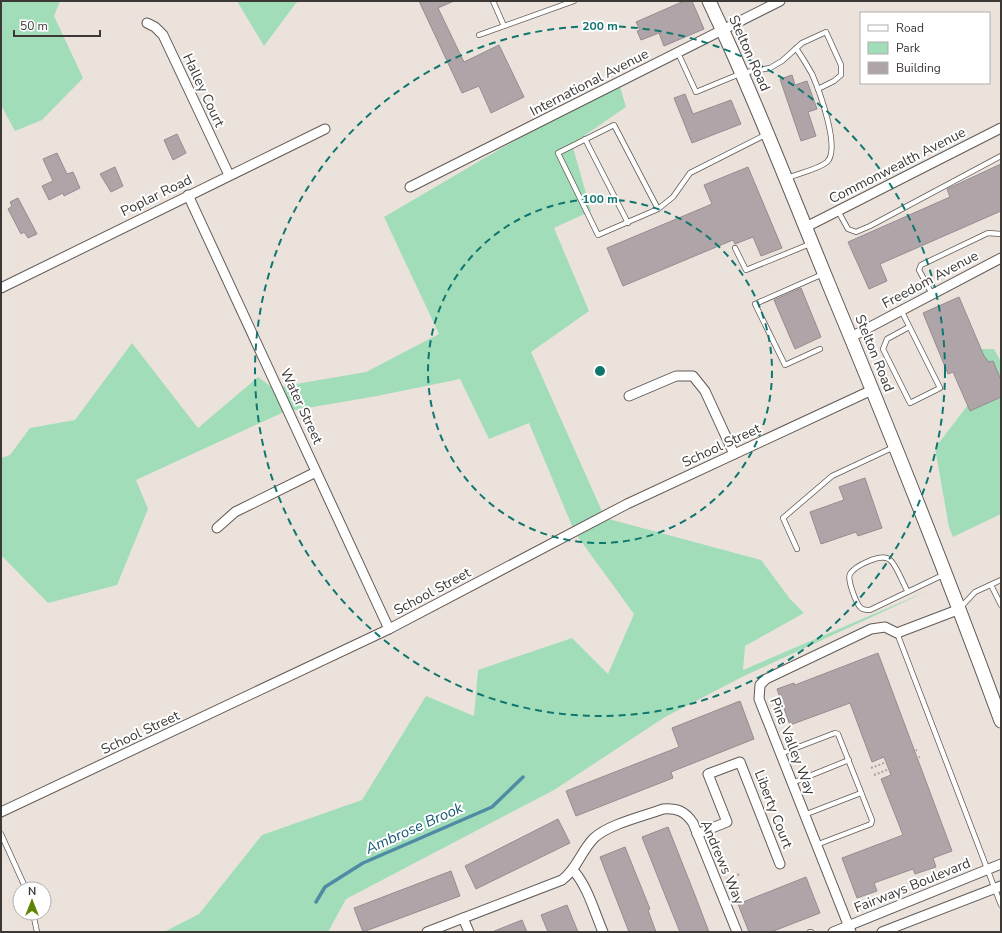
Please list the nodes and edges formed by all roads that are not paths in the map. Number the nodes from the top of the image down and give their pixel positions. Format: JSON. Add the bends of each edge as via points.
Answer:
{"nodes":[{"id":1,"x":493,"y":1,"type":"edge"},
{"id":2,"x":574,"y":1,"type":"edge"},
{"id":3,"x":709,"y":1,"type":"edge"},
{"id":4,"x":780,"y":1,"type":"edge"},
{"id":5,"x":147,"y":23,"type":"dead end"},
{"id":6,"x":504,"y":26,"type":"junction"},
{"id":7,"x":722,"y":30,"type":"junction"},
{"id":8,"x":479,"y":36,"type":"dead end"},
{"id":9,"x":796,"y":48,"type":"junction"},
{"id":10,"x":678,"y":52,"type":"junction"},
{"id":11,"x":742,"y":73,"type":"junction"},
{"id":12,"x":818,"y":89,"type":"junction"},
{"id":13,"x":1001,"y":128,"type":"edge"},
{"id":14,"x":325,"y":130,"type":"dead end"},
{"id":15,"x":767,"y":134,"type":"junction"},
{"id":16,"x":585,"y":139,"type":"junction"},
{"id":17,"x":1001,"y":156,"type":"edge"},
{"id":18,"x":229,"y":175,"type":"junction"},
{"id":19,"x":786,"y":178,"type":"junction"},
{"id":20,"x":410,"y":187,"type":"dead end"},
{"id":21,"x":188,"y":195,"type":"junction"},
{"id":22,"x":658,"y":209,"type":"junction"},
{"id":23,"x":838,"y":211,"type":"junction"},
{"id":24,"x":628,"y":223,"type":"junction"},
{"id":25,"x":806,"y":227,"type":"junction"},
{"id":26,"x":1001,"y":234,"type":"edge"},
{"id":27,"x":812,"y":243,"type":"junction"},
{"id":28,"x":735,"y":248,"type":"dead end"},
{"id":29,"x":1001,"y":258,"type":"edge"},
{"id":30,"x":824,"y":273,"type":"junction"},
{"id":31,"x":1,"y":288,"type":"edge"},
{"id":32,"x":932,"y":294,"type":"junction"},
{"id":33,"x":900,"y":310,"type":"junction"},
{"id":34,"x":909,"y":327,"type":"junction"},
{"id":35,"x":851,"y":336,"type":"junction"},
{"id":36,"x":820,"y":349,"type":"dead end"},
{"id":37,"x":872,"y":390,"type":"junction"},
{"id":38,"x":629,"y":396,"type":"dead end"},
{"id":39,"x":896,"y":446,"type":"junction"},
{"id":40,"x":734,"y":454,"type":"junction"},
{"id":41,"x":316,"y":472,"type":"junction"},
{"id":42,"x":218,"y":528,"type":"dead end"},
{"id":43,"x":797,"y":549,"type":"dead end"},
{"id":44,"x":946,"y":574,"type":"junction"},
{"id":45,"x":1001,"y":580,"type":"edge"},
{"id":46,"x":991,"y":585,"type":"junction"},
{"id":47,"x":908,"y":592,"type":"junction"},
{"id":48,"x":1001,"y":605,"type":"edge"},
{"id":49,"x":960,"y":609,"type":"junction"},
{"id":50,"x":390,"y":629,"type":"junction"},
{"id":51,"x":897,"y":633,"type":"junction"},
{"id":52,"x":1001,"y":721,"type":"edge"},
{"id":53,"x":780,"y":754,"type":"junction"},
{"id":54,"x":849,"y":760,"type":"junction"},
{"id":55,"x":792,"y":783,"type":"junction"},
{"id":56,"x":861,"y":793,"type":"junction"},
{"id":57,"x":1,"y":812,"type":"edge"},
{"id":58,"x":804,"y":815,"type":"junction"},
{"id":59,"x":1,"y":834,"type":"edge"},
{"id":60,"x":697,"y":834,"type":"junction"},
{"id":61,"x":816,"y":845,"type":"junction"},
{"id":62,"x":780,"y":864,"type":"dead end"},
{"id":63,"x":1001,"y":864,"type":"edge"},
{"id":64,"x":573,"y":870,"type":"junction"},
{"id":65,"x":988,"y":870,"type":"junction"},
{"id":66,"x":22,"y":881,"type":"edge"},
{"id":67,"x":998,"y":887,"type":"edge"},
{"id":68,"x":1001,"y":905,"type":"edge"},
{"id":69,"x":463,"y":918,"type":"junction"},
{"id":70,"x":35,"y":921,"type":"edge"},
{"id":71,"x":849,"y":929,"type":"edge"},
{"id":72,"x":37,"y":932,"type":"edge"},
{"id":73,"x":427,"y":932,"type":"edge"},
{"id":74,"x":469,"y":932,"type":"edge"},
{"id":75,"x":603,"y":932,"type":"edge"},
{"id":76,"x":737,"y":932,"type":"edge"},
{"id":77,"x":833,"y":932,"type":"edge"},
{"id":78,"x":882,"y":932,"type":"edge"}],
"edges":[{"from":1,"to":6,"type":"lane"},
{"from":2,"to":6,"type":"lane"},
{"from":3,"to":7,"type":"main road","name":"Stelton Road"},
{"from":4,"to":7,"type":"street","name":"International Avenue"},
{"from":5,"to":18,"type":"street","name":"Halley Court","via":[[163,35]]},
{"from":6,"to":8,"type":"lane"},
{"from":7,"to":10,"type":"street","name":"International Avenue"},
{"from":7,"to":11,"type":"main road","name":"Stelton Road"},
{"from":9,"to":11,"type":"lane","via":[[770,68]]},
{"from":9,"to":12,"type":"lane"},
{"from":9,"to":12,"type":"lane","via":[[826,32],[834,46],[841,65],[841,75]]},
{"from":10,"to":11,"type":"lane","via":[[696,92]]},
{"from":10,"to":20,"type":"street","name":"International Avenue"},
{"from":11,"to":15,"type":"main road","name":"Stelton Road"},
{"from":12,"to":19,"type":"lane","via":[[830,128],[832,153],[828,161],[818,167]]},
{"from":13,"to":23,"type":"street","name":"Commonwealth Avenue"},
{"from":14,"to":18,"type":"street","name":"Poplar Road"},
{"from":15,"to":19,"type":"main road","name":"Stelton Road"},
{"from":15,"to":22,"type":"lane","via":[[690,172],[673,197]]},
{"from":16,"to":22,"type":"lane","via":[[614,125]]},
{"from":16,"to":24,"type":"lane"},
{"from":16,"to":24,"type":"lane","via":[[558,153],[598,235]]},
{"from":17,"to":23,"type":"lane","via":[[856,232],[848,229]]},
{"from":18,"to":21,"type":"street","name":"Poplar Road"},
{"from":19,"to":25,"type":"main road","name":"Stelton Road"},
{"from":21,"to":31,"type":"street","name":"Poplar Road"},
{"from":21,"to":41,"type":"street","name":"Water Street"},
{"from":22,"to":24,"type":"lane"},
{"from":23,"to":25,"type":"street","name":"Commonwealth Avenue"},
{"from":25,"to":27,"type":"main road","name":"Stelton Road"},
{"from":26,"to":32,"type":"lane","via":[[988,233],[921,265],[919,270]]},
{"from":27,"to":28,"type":"lane","via":[[746,270]]},
{"from":27,"to":30,"type":"main road","name":"Stelton Road"},
{"from":29,"to":32,"type":"street","name":"Freedom Avenue"},
{"from":30,"to":35,"type":"main road","name":"Stelton Road"},
{"from":30,"to":36,"type":"lane","via":[[755,304],[786,365]]},
{"from":32,"to":33,"type":"street","name":"Freedom Avenue"},
{"from":33,"to":34,"type":"lane"},
{"from":33,"to":35,"type":"street","name":"Freedom Avenue"},
{"from":34,"to":34,"type":"lane","via":[[940,388],[910,403],[883,349],[887,339]]},
{"from":35,"to":37,"type":"main road","name":"Stelton Road"},
{"from":37,"to":39,"type":"main road","name":"Stelton Road"},
{"from":37,"to":40,"type":"street","name":"School Street"},
{"from":38,"to":40,"type":"street","via":[[676,376],[693,376],[705,391]]},
{"from":39,"to":43,"type":"lane","via":[[832,476],[783,518]]},
{"from":39,"to":44,"type":"main road","name":"Stelton Road"},
{"from":40,"to":50,"type":"street","name":"School Street","via":[[627,504]]},
{"from":41,"to":42,"type":"street","via":[[235,512]]},
{"from":41,"to":50,"type":"street","name":"Water Street"},
{"from":44,"to":47,"type":"lane"},
{"from":44,"to":49,"type":"main road","name":"Stelton Road"},
{"from":45,"to":46,"type":"lane"},
{"from":46,"to":48,"type":"lane"},
{"from":46,"to":49,"type":"lane","via":[[975,592]]},
{"from":47,"to":47,"type":"lane","via":[[892,561],[887,557],[875,558],[856,568],[849,576],[858,606],[864,610],[873,609]]},
{"from":49,"to":51,"type":"street"},
{"from":49,"to":52,"type":"main road","name":"Stelton Road"},
{"from":50,"to":57,"type":"street","name":"School Street"},
{"from":51,"to":53,"type":"street","name":"Pine Valley Way","via":[[885,627],[872,629],[766,679],[760,685],[759,699]]},
{"from":51,"to":65,"type":"lane"},
{"from":53,"to":54,"type":"lane","via":[[835,733],[838,734]]},
{"from":53,"to":55,"type":"street","name":"Pine Valley Way"},
{"from":54,"to":55,"type":"lane"},
{"from":54,"to":56,"type":"lane"},
{"from":55,"to":58,"type":"street","name":"Pine Valley Way"},
{"from":56,"to":58,"type":"lane"},
{"from":56,"to":61,"type":"lane","via":[[872,824]]},
{"from":58,"to":61,"type":"street","name":"Pine Valley Way"},
{"from":59,"to":66,"type":"lane"},
{"from":60,"to":62,"type":"street","name":"Liberty Court","via":[[727,822],[708,774],[740,762]]},
{"from":60,"to":64,"type":"street","name":"Andrews Way","via":[[693,823],[683,812],[677,809],[663,809],[606,830],[595,837]]},
{"from":60,"to":76,"type":"street","name":"Andrews Way"},
{"from":61,"to":71,"type":"street","name":"Pine Valley Way"},
{"from":63,"to":65,"type":"street","name":"Fairways Boulevard"},
{"from":64,"to":69,"type":"street","name":"Andrews Way","via":[[562,880]]},
{"from":64,"to":75,"type":"street","via":[[587,893]]},
{"from":65,"to":67,"type":"lane"},
{"from":65,"to":71,"type":"street","name":"Fairways Boulevard"},
{"from":67,"to":68,"type":"lane"},
{"from":67,"to":78,"type":"street"},
{"from":69,"to":73,"type":"street","name":"Andrews Way"},
{"from":69,"to":74,"type":"street"},
{"from":70,"to":72,"type":"lane"},
{"from":71,"to":77,"type":"street","name":"Fairways Boulevard"}]}
